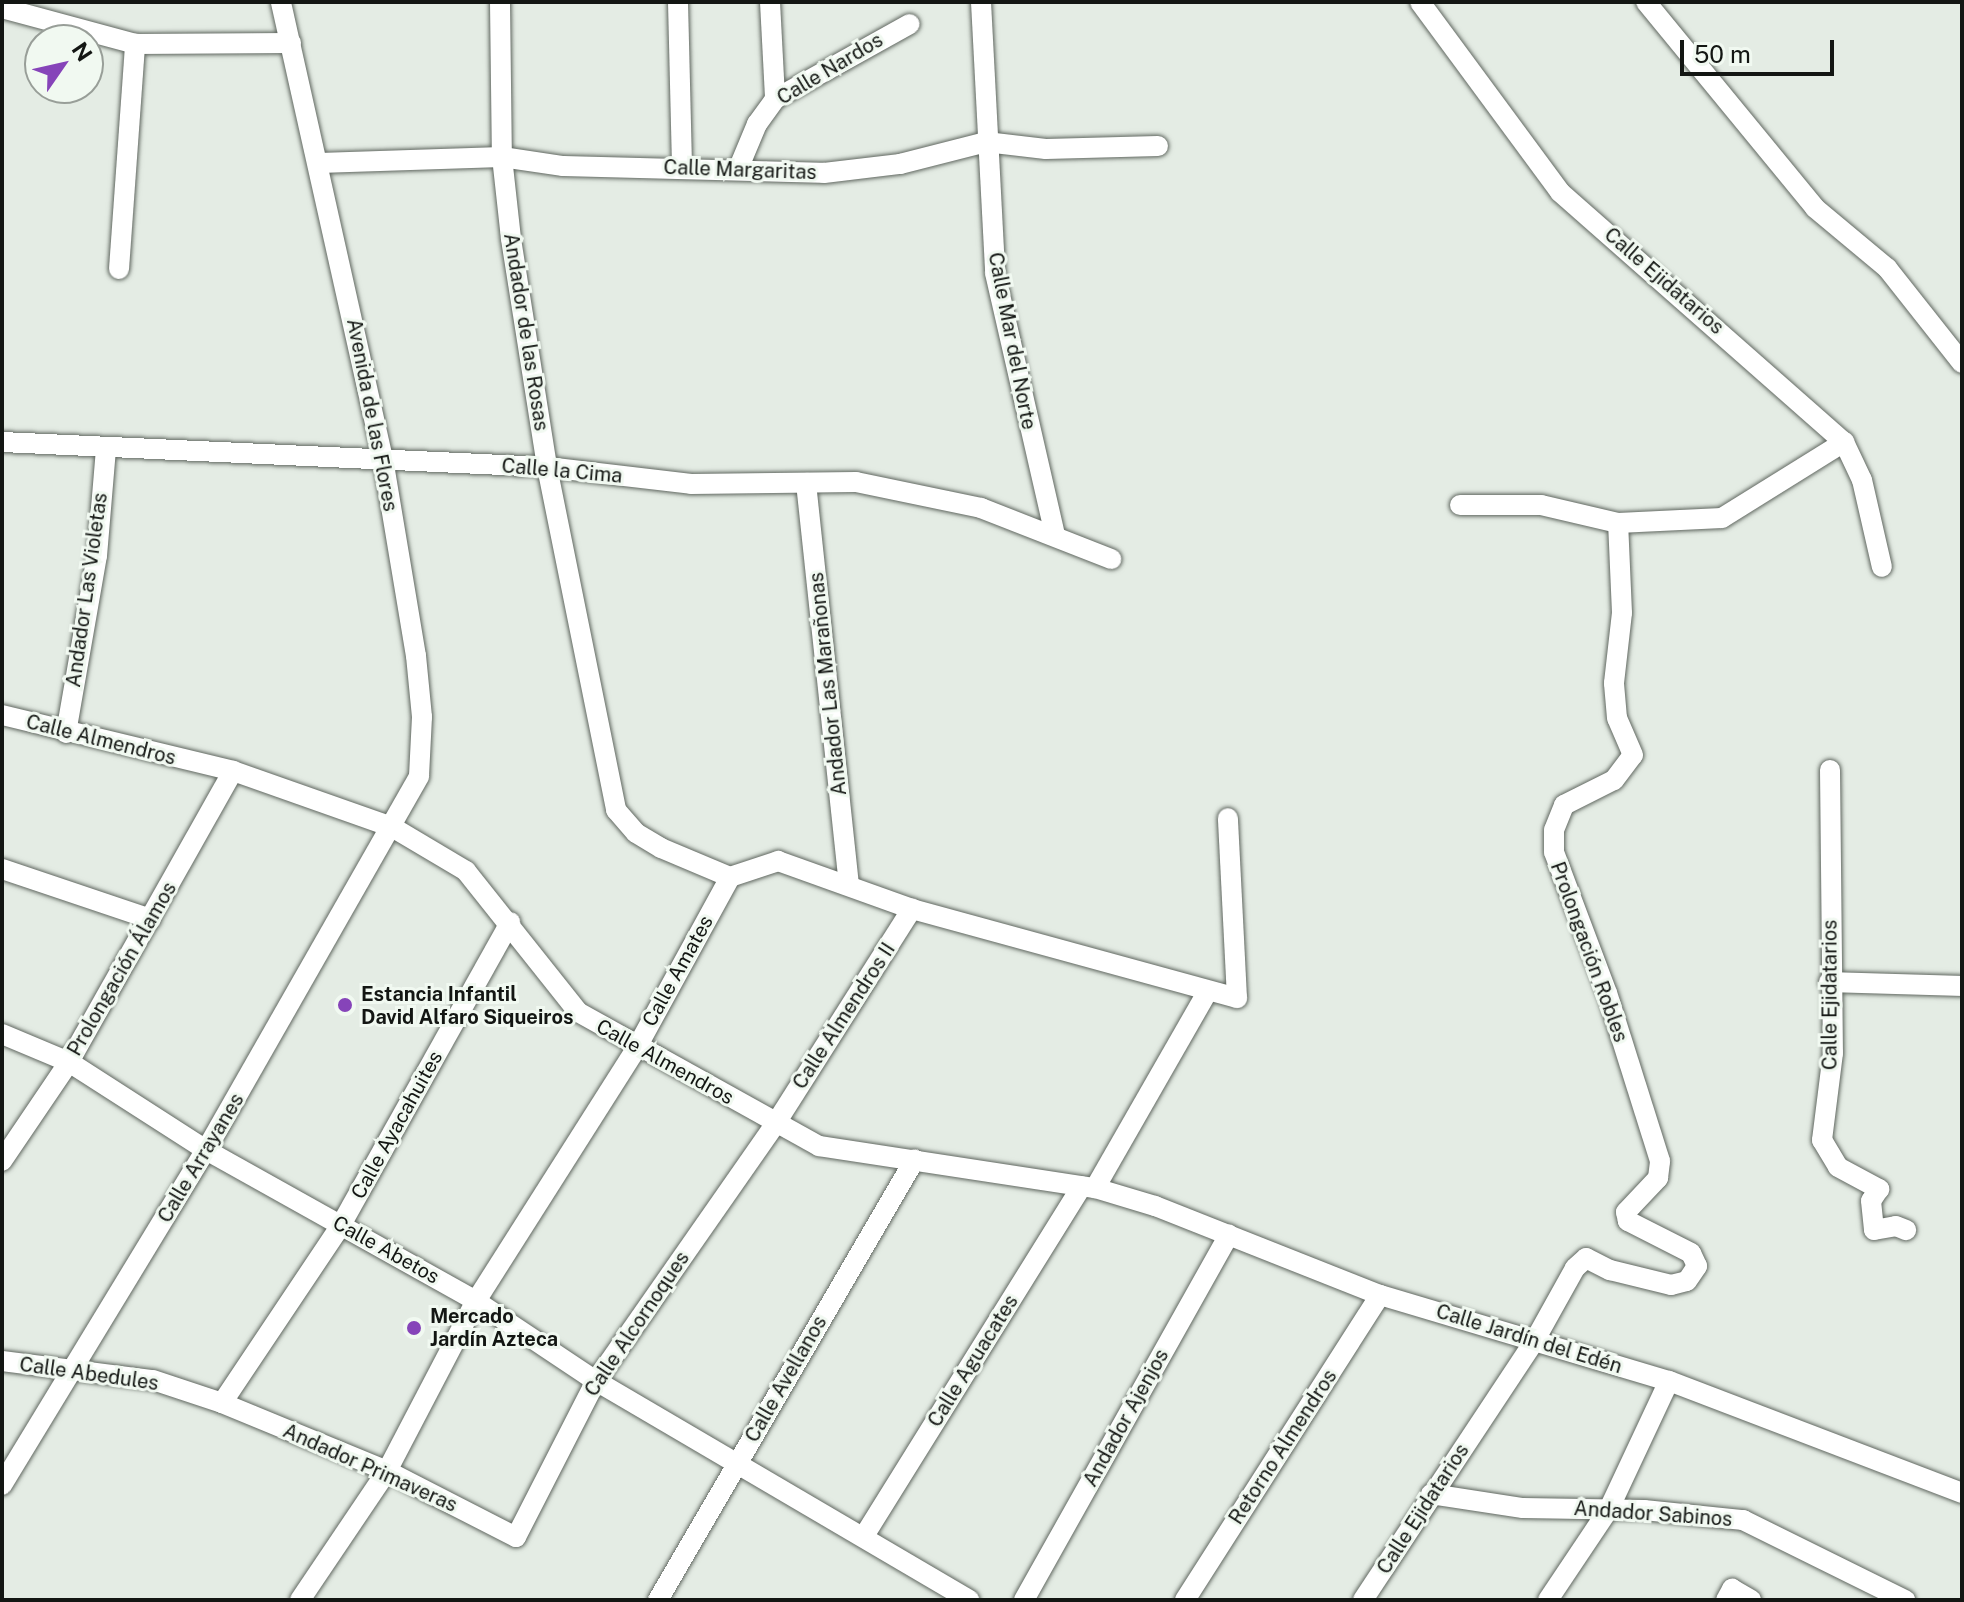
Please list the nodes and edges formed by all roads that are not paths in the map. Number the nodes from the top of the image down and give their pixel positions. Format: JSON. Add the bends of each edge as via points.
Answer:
{"nodes":[{"id":1,"x":281,"y":2,"type":"edge"},
{"id":2,"x":500,"y":2,"type":"edge"},
{"id":3,"x":678,"y":2,"type":"edge"},
{"id":4,"x":770,"y":2,"type":"edge"},
{"id":5,"x":981,"y":2,"type":"edge"},
{"id":6,"x":1420,"y":2,"type":"edge"},
{"id":7,"x":1646,"y":2,"type":"edge"},
{"id":8,"x":8,"y":7,"type":"edge"},
{"id":9,"x":910,"y":24,"type":"dead end"},
{"id":10,"x":291,"y":43,"type":"junction"},
{"id":11,"x":135,"y":44,"type":"junction"},
{"id":12,"x":775,"y":99,"type":"junction"},
{"id":13,"x":986,"y":142,"type":"junction"},
{"id":14,"x":1158,"y":146,"type":"dead end"},
{"id":15,"x":502,"y":157,"type":"junction"},
{"id":16,"x":319,"y":163,"type":"junction"},
{"id":17,"x":739,"y":167,"type":"junction"},
{"id":18,"x":682,"y":168,"type":"junction"},
{"id":19,"x":119,"y":269,"type":"dead end"},
{"id":20,"x":1962,"y":363,"type":"edge"},
{"id":21,"x":2,"y":442,"type":"edge"},
{"id":22,"x":1844,"y":442,"type":"junction"},
{"id":23,"x":106,"y":448,"type":"junction"},
{"id":24,"x":383,"y":459,"type":"junction"},
{"id":25,"x":547,"y":467,"type":"junction"},
{"id":26,"x":806,"y":483,"type":"junction"},
{"id":27,"x":1460,"y":505,"type":"dead end"},
{"id":28,"x":1618,"y":523,"type":"junction"},
{"id":29,"x":1055,"y":534,"type":"junction"},
{"id":30,"x":1111,"y":559,"type":"dead end"},
{"id":31,"x":1882,"y":567,"type":"dead end"},
{"id":32,"x":2,"y":715,"type":"edge"},
{"id":33,"x":66,"y":733,"type":"junction"},
{"id":34,"x":1830,"y":770,"type":"dead end"},
{"id":35,"x":233,"y":771,"type":"junction"},
{"id":36,"x":1228,"y":818,"type":"dead end"},
{"id":37,"x":392,"y":827,"type":"junction"},
{"id":38,"x":2,"y":869,"type":"edge"},
{"id":39,"x":730,"y":877,"type":"junction"},
{"id":40,"x":849,"y":885,"type":"junction"},
{"id":41,"x":912,"y":909,"type":"junction"},
{"id":42,"x":151,"y":919,"type":"junction"},
{"id":43,"x":510,"y":922,"type":"junction"},
{"id":44,"x":1829,"y":982,"type":"junction"},
{"id":45,"x":1962,"y":986,"type":"edge"},
{"id":46,"x":1206,"y":994,"type":"junction"},
{"id":47,"x":2,"y":1034,"type":"edge"},
{"id":48,"x":636,"y":1049,"type":"junction"},
{"id":49,"x":69,"y":1062,"type":"junction"},
{"id":50,"x":776,"y":1123,"type":"junction"},
{"id":51,"x":206,"y":1150,"type":"junction"},
{"id":52,"x":915,"y":1159,"type":"junction"},
{"id":53,"x":2,"y":1161,"type":"edge"},
{"id":54,"x":1088,"y":1187,"type":"junction"},
{"id":55,"x":341,"y":1225,"type":"junction"},
{"id":56,"x":1906,"y":1230,"type":"dead end"},
{"id":57,"x":1229,"y":1235,"type":"junction"},
{"id":58,"x":1586,"y":1258,"type":"joint"},
{"id":59,"x":1380,"y":1295,"type":"junction"},
{"id":60,"x":476,"y":1301,"type":"junction"},
{"id":61,"x":1535,"y":1340,"type":"junction"},
{"id":62,"x":2,"y":1361,"type":"edge"},
{"id":63,"x":73,"y":1371,"type":"junction"},
{"id":64,"x":596,"y":1381,"type":"junction"},
{"id":65,"x":1669,"y":1381,"type":"junction"},
{"id":66,"x":222,"y":1403,"type":"junction"},
{"id":67,"x":738,"y":1462,"type":"junction"},
{"id":68,"x":387,"y":1471,"type":"junction"},
{"id":69,"x":2,"y":1485,"type":"edge"},
{"id":70,"x":1962,"y":1493,"type":"edge"},
{"id":71,"x":1431,"y":1494,"type":"junction"},
{"id":72,"x":1609,"y":1509,"type":"junction"},
{"id":73,"x":864,"y":1536,"type":"junction"},
{"id":74,"x":516,"y":1537,"type":"joint"},
{"id":75,"x":300,"y":1600,"type":"edge"},
{"id":76,"x":658,"y":1600,"type":"edge"},
{"id":77,"x":970,"y":1600,"type":"edge"},
{"id":78,"x":1024,"y":1600,"type":"edge"},
{"id":79,"x":1185,"y":1600,"type":"edge"},
{"id":80,"x":1363,"y":1600,"type":"edge"},
{"id":81,"x":1548,"y":1600,"type":"edge"},
{"id":82,"x":1726,"y":1600,"type":"edge"},
{"id":83,"x":1751,"y":1600,"type":"edge"},
{"id":84,"x":1905,"y":1600,"type":"edge"}],
"edges":[{"from":1,"to":10,"type":"street","name":"Avenida de las Flores"},
{"from":2,"to":15,"type":"street","name":"Andador de las Rosas"},
{"from":3,"to":18,"type":"street"},
{"from":4,"to":12,"type":"street"},
{"from":5,"to":13,"type":"street","name":"Calle Mar del Norte"},
{"from":6,"to":22,"type":"street","name":"Calle Ejidatarios","via":[[1560,192]]},
{"from":7,"to":20,"type":"street","via":[[1815,208],[1887,268]]},
{"from":8,"to":11,"type":"street"},
{"from":9,"to":12,"type":"street","name":"Calle Nardos"},
{"from":10,"to":11,"type":"street"},
{"from":10,"to":16,"type":"street","name":"Avenida de las Flores"},
{"from":11,"to":19,"type":"street"},
{"from":12,"to":17,"type":"street","name":"Calle Nardos","via":[[757,124]]},
{"from":13,"to":14,"type":"street","name":"Calle Margaritas","via":[[1046,149]]},
{"from":13,"to":17,"type":"street","name":"Calle Margaritas","via":[[900,164],[824,173]]},
{"from":13,"to":29,"type":"street","name":"Calle Mar del Norte","via":[[995,273]]},
{"from":15,"to":16,"type":"street","name":"Calle Margaritas"},
{"from":15,"to":18,"type":"street","name":"Calle Margaritas","via":[[563,166]]},
{"from":15,"to":25,"type":"street","name":"Andador de las Rosas"},
{"from":16,"to":24,"type":"street","name":"Avenida de las Flores"},
{"from":17,"to":18,"type":"street","name":"Calle Margaritas"},
{"from":21,"to":23,"type":"street","name":"Calle la Cima"},
{"from":22,"to":28,"type":"street","via":[[1722,518]]},
{"from":22,"to":31,"type":"street","name":"Calle Ejidatarios","via":[[1862,480]]},
{"from":23,"to":24,"type":"street","name":"Calle la Cima"},
{"from":23,"to":33,"type":"street","name":"Andador Las Violetas","via":[[97,556]]},
{"from":24,"to":25,"type":"street","name":"Calle la Cima"},
{"from":24,"to":37,"type":"street","name":"Avenida de las Flores","via":[[422,717],[419,776]]},
{"from":25,"to":26,"type":"street","name":"Calle la Cima","via":[[691,484]]},
{"from":25,"to":39,"type":"street","name":"Andador de las Rosas","via":[[616,810],[636,833],[661,848]]},
{"from":26,"to":29,"type":"street","name":"Calle la Cima","via":[[856,482],[901,490],[981,508]]},
{"from":26,"to":40,"type":"street","name":"Andador Las Marañonas"},
{"from":27,"to":28,"type":"street","via":[[1541,505]]},
{"from":28,"to":58,"type":"street","name":"Prolongación Robles","via":[[1622,613],[1614,683],[1617,718],[1633,755],[1614,780],[1564,805],[1554,830],[1554,852],[1612,1008],[1660,1161],[1658,1178],[1626,1212],[1628,1221],[1691,1253],[1697,1266],[1687,1281],[1671,1285],[1610,1270]]},
{"from":29,"to":30,"type":"street","name":"Calle la Cima"},
{"from":32,"to":33,"type":"street","name":"Calle Almendros"},
{"from":33,"to":35,"type":"street","name":"Calle Almendros"},
{"from":34,"to":44,"type":"street","name":"Calle Ejidatarios"},
{"from":35,"to":37,"type":"street","name":"Calle Almendros"},
{"from":35,"to":42,"type":"street","name":"Prolongación Álamos"},
{"from":36,"to":46,"type":"street","via":[[1237,998]]},
{"from":37,"to":43,"type":"street","name":"Calle Almendros","via":[[466,871]]},
{"from":37,"to":51,"type":"street","name":"Calle Arrayanes"},
{"from":38,"to":42,"type":"street"},
{"from":39,"to":40,"type":"street","via":[[778,861]]},
{"from":39,"to":48,"type":"street","name":"Calle Amates"},
{"from":40,"to":41,"type":"street"},
{"from":41,"to":46,"type":"street"},
{"from":41,"to":50,"type":"street","name":"Calle Almendros II"},
{"from":42,"to":49,"type":"street","name":"Prolongación Álamos"},
{"from":43,"to":48,"type":"street","name":"Calle Almendros","via":[[578,1012]]},
{"from":43,"to":55,"type":"street","name":"Calle Ayacahuites"},
{"from":44,"to":45,"type":"street"},
{"from":44,"to":56,"type":"street","name":"Calle Ejidatarios","via":[[1833,1053],[1822,1140],[1838,1167],[1875,1195],[1872,1227]]},
{"from":46,"to":54,"type":"street"},
{"from":47,"to":49,"type":"street","name":"Calle Abetos"},
{"from":48,"to":50,"type":"street","name":"Calle Almendros"},
{"from":48,"to":60,"type":"street","name":"Calle Amates"},
{"from":49,"to":51,"type":"street","name":"Calle Abetos"},
{"from":49,"to":53,"type":"street","name":"Prolongación Álamos"},
{"from":50,"to":52,"type":"street","name":"Calle Almendros","via":[[819,1146]]},
{"from":50,"to":64,"type":"street","name":"Calle Alcornoques"},
{"from":51,"to":55,"type":"street","name":"Calle Abetos"},
{"from":51,"to":63,"type":"street","name":"Calle Arrayanes"},
{"from":52,"to":54,"type":"street","name":"Calle Almendros"},
{"from":52,"to":67,"type":"street","name":"Calle Avellanos"},
{"from":54,"to":57,"type":"street","name":"Calle Jardín del Edén"},
{"from":54,"to":73,"type":"street","name":"Calle Aguacates"},
{"from":55,"to":60,"type":"street","name":"Calle Abetos"},
{"from":55,"to":66,"type":"street","name":"Calle Ayacahuites"},
{"from":57,"to":59,"type":"street","name":"Calle Jardín del Edén"},
{"from":57,"to":78,"type":"street","name":"Andador Ajenjos"},
{"from":58,"to":61,"type":"street","name":"Calle Ejidatarios","via":[[1562,1289]]},
{"from":59,"to":61,"type":"street","name":"Calle Jardín del Edén"},
{"from":59,"to":79,"type":"street","name":"Retorno Almendros"},
{"from":60,"to":64,"type":"street","name":"Calle Abetos"},
{"from":60,"to":68,"type":"street","name":"Calle Amates"},
{"from":61,"to":65,"type":"street","name":"Calle Jardín del Edén"},
{"from":61,"to":71,"type":"street","name":"Calle Ejidatarios"},
{"from":62,"to":63,"type":"street","name":"Calle Abedules"},
{"from":63,"to":66,"type":"street","name":"Calle Abedules","via":[[153,1380]]},
{"from":63,"to":69,"type":"street","name":"Calle Arrayanes"},
{"from":64,"to":67,"type":"street","name":"Calle Abetos"},
{"from":64,"to":74,"type":"street","name":"Calle Alcornoques"},
{"from":65,"to":70,"type":"street","name":"Calle Jardín del Edén"},
{"from":65,"to":72,"type":"street"},
{"from":66,"to":68,"type":"street","name":"Andador Primaveras"},
{"from":67,"to":73,"type":"street","name":"Calle Abetos"},
{"from":67,"to":76,"type":"street","name":"Calle Avellanos"},
{"from":68,"to":74,"type":"street","name":"Andador Primaveras"},
{"from":68,"to":75,"type":"street","name":"Calle Amates"},
{"from":71,"to":72,"type":"street","name":"Andador Sabinos","via":[[1523,1508]]},
{"from":71,"to":80,"type":"street","name":"Calle Ejidatarios"},
{"from":72,"to":81,"type":"street"},
{"from":72,"to":84,"type":"street","name":"Andador Sabinos","via":[[1743,1520]]},
{"from":73,"to":77,"type":"street","name":"Calle Abetos"},
{"from":82,"to":83,"type":"street","via":[[1732,1589]]}]}
